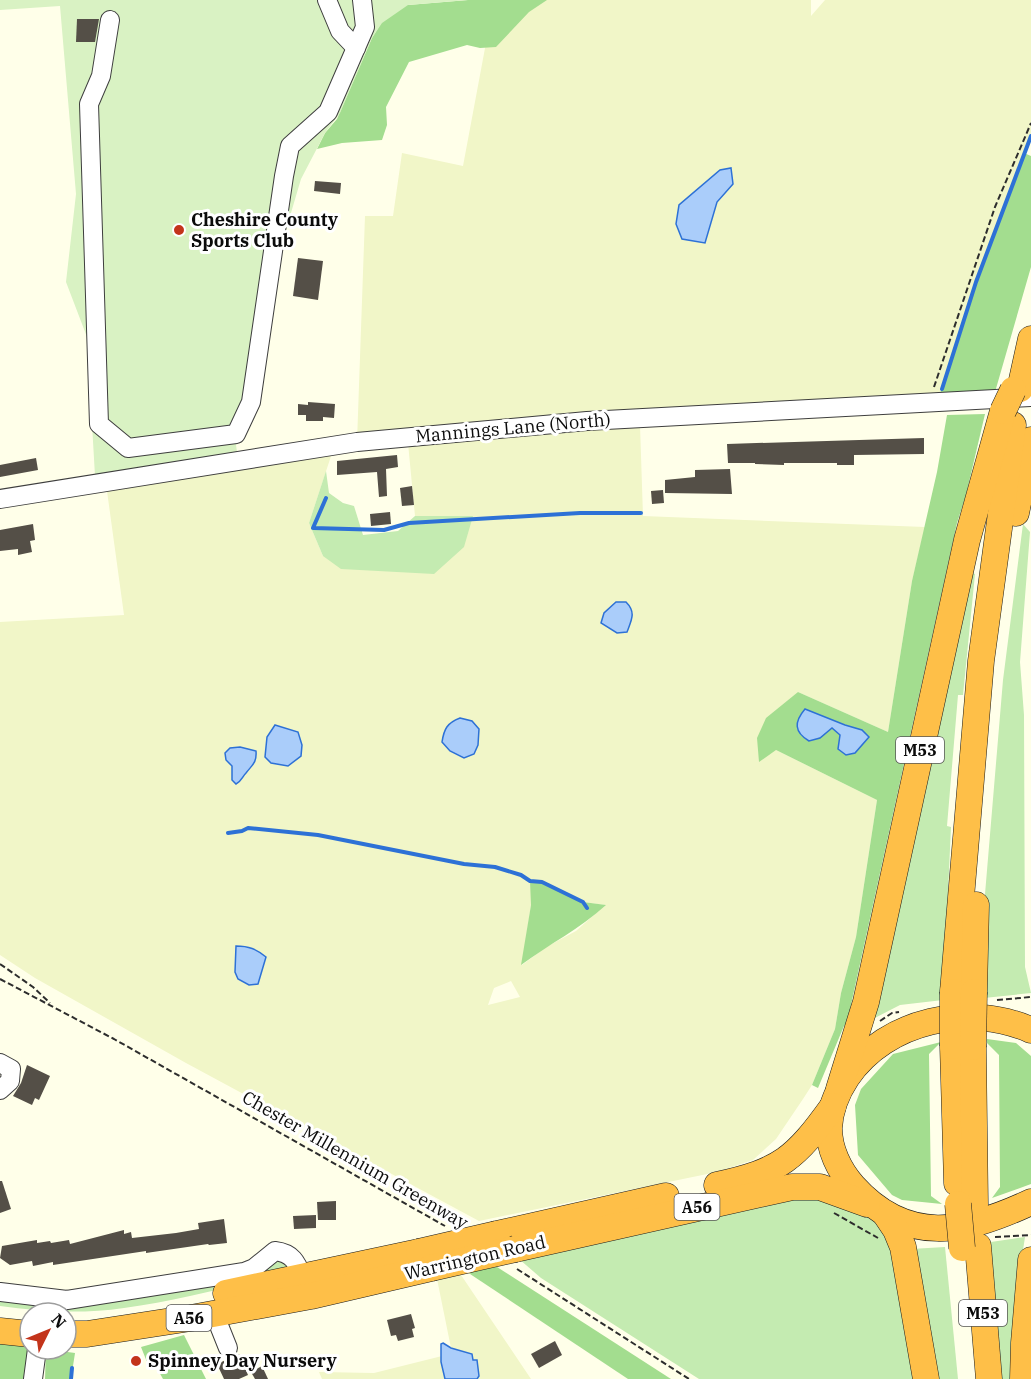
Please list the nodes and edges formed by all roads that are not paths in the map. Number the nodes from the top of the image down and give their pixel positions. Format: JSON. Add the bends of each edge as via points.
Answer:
{"nodes":[{"id":1,"x":327,"y":0,"type":"edge"},
{"id":2,"x":362,"y":0,"type":"edge"},
{"id":3,"x":110,"y":20,"type":"dead end"},
{"id":4,"x":356,"y":48,"type":"junction"},
{"id":5,"x":1031,"y":339,"type":"edge"},
{"id":6,"x":1018,"y":394,"type":"edge"},
{"id":7,"x":1031,"y":440,"type":"edge"},
{"id":8,"x":128,"y":448,"type":"junction"},
{"id":9,"x":131,"y":477,"type":"junction"},
{"id":10,"x":0,"y":499,"type":"edge"},
{"id":11,"x":963,"y":992,"type":"junction"},
{"id":12,"x":1031,"y":1030,"type":"edge"},
{"id":13,"x":0,"y":1063,"type":"edge"},
{"id":14,"x":0,"y":1089,"type":"edge"},
{"id":15,"x":836,"y":1097,"type":"junction"},
{"id":16,"x":1031,"y":1202,"type":"edge"},
{"id":17,"x":882,"y":1212,"type":"junction"},
{"id":18,"x":970,"y":1247,"type":"junction"},
{"id":19,"x":508,"y":1250,"type":"junction"},
{"id":20,"x":425,"y":1260,"type":"junction"},
{"id":21,"x":1031,"y":1260,"type":"edge"},
{"id":22,"x":302,"y":1277,"type":"junction"},
{"id":23,"x":0,"y":1292,"type":"edge"},
{"id":24,"x":214,"y":1313,"type":"junction"},
{"id":25,"x":0,"y":1314,"type":"edge"},
{"id":26,"x":18,"y":1315,"type":"edge"},
{"id":27,"x":78,"y":1317,"type":"edge"},
{"id":28,"x":0,"y":1330,"type":"edge"},
{"id":29,"x":18,"y":1332,"type":"edge"},
{"id":30,"x":78,"y":1334,"type":"edge"},
{"id":31,"x":228,"y":1348,"type":"dead end"},
{"id":32,"x":35,"y":1361,"type":"edge"},
{"id":33,"x":33,"y":1379,"type":"edge"},
{"id":34,"x":926,"y":1379,"type":"edge"},
{"id":35,"x":973,"y":1379,"type":"edge"},
{"id":36,"x":989,"y":1379,"type":"edge"},
{"id":37,"x":1023,"y":1379,"type":"edge"}],
"edges":[{"from":1,"to":4,"type":"street","via":[[340,31]]},
{"from":2,"to":4,"type":"street","via":[[365,27]]},
{"from":3,"to":8,"type":"street","via":[[100,76],[88,104],[99,424]]},
{"from":4,"to":8,"type":"street","via":[[328,112],[290,146],[251,402],[236,435]]},
{"from":5,"to":6,"type":"highway","number":"M53"},
{"from":6,"to":9,"type":"street","name":"Mannings Lane (North)","via":[[935,403],[541,425],[355,443]]},
{"from":6,"to":11,"type":"highway","number":"M53","via":[[981,661]]},
{"from":6,"to":15,"type":"highway","number":"M53","via":[[967,540],[866,1002]]},
{"from":7,"to":11,"type":"highway","number":"M53","via":[[1007,567]]},
{"from":8,"to":9,"type":"street"},
{"from":9,"to":10,"type":"street","name":"Mannings Lane (North)"},
{"from":11,"to":18,"type":"highway","number":"M53","bridge":true},
{"from":12,"to":15,"type":"highway","name":"Warrington Road","via":[[980,1017],[916,1026],[864,1056]]},
{"from":13,"to":14,"type":"street","via":[[11,1069],[10,1081]]},
{"from":15,"to":17,"type":"highway","via":[[829,1128],[838,1165],[860,1193]]},
{"from":15,"to":19,"type":"highway","name":"Warrington Road","number":"A56","via":[[807,1142],[785,1161],[757,1175]]},
{"from":16,"to":17,"type":"highway","name":"Warrington Road","via":[[990,1219],[944,1228],[903,1223]]},
{"from":17,"to":19,"type":"highway","name":"Warrington Road","number":"A56","via":[[820,1187],[792,1187]]},
{"from":17,"to":34,"type":"highway","via":[[903,1247]]},
{"from":18,"to":35,"type":"highway","number":"M53"},
{"from":18,"to":36,"type":"highway","number":"M53"},
{"from":19,"to":20,"type":"highway","name":"Warrington Road","number":"A56","bridge":true},
{"from":20,"to":22,"type":"highway","name":"Warrington Road","number":"A56"},
{"from":20,"to":24,"type":"highway","name":"Warrington Road","number":"A56","via":[[311,1296]]},
{"from":21,"to":37,"type":"highway"},
{"from":22,"to":23,"type":"street","via":[[293,1258],[275,1251],[244,1272],[119,1293],[67,1300]]},
{"from":22,"to":27,"type":"highway","name":"Warrington Road","number":"A56","via":[[157,1308]]},
{"from":24,"to":30,"type":"highway","name":"Warrington Road","number":"A56"},
{"from":24,"to":31,"type":"street"},
{"from":25,"to":26,"type":"highway"},
{"from":28,"to":29,"type":"highway"},
{"from":32,"to":33,"type":"street"}]}
